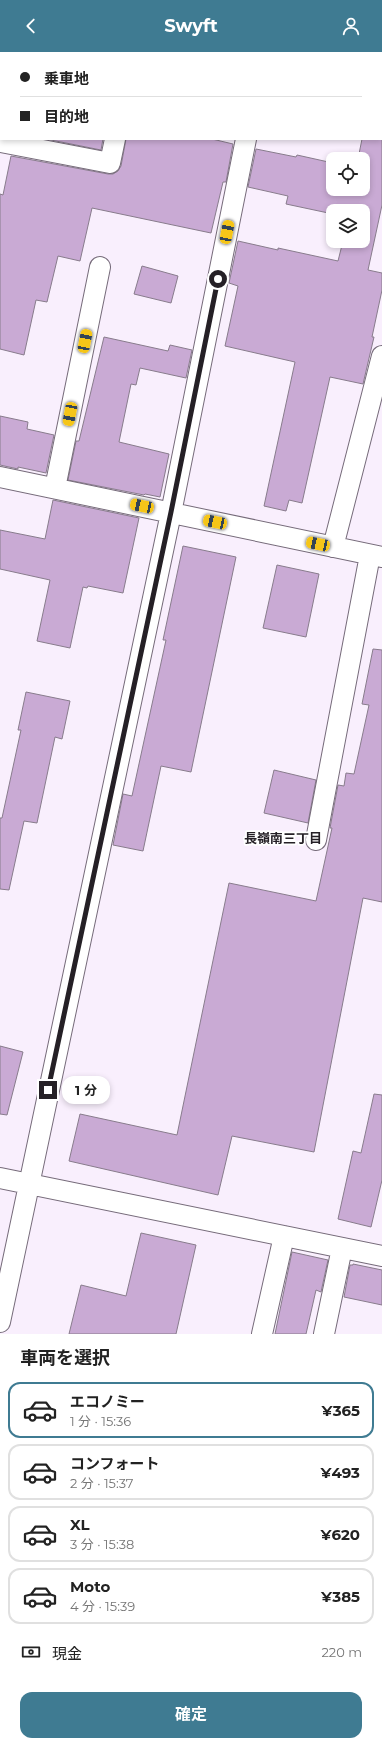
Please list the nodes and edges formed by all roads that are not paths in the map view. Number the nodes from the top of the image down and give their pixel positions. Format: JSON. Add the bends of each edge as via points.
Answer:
{"nodes":[{"id":1,"x":2,"y":140,"type":"edge"},
{"id":2,"x":115,"y":140,"type":"edge"},
{"id":3,"x":246,"y":140,"type":"edge"},
{"id":4,"x":100,"y":267,"type":"dead end"},
{"id":5,"x":382,"y":356,"type":"edge"},
{"id":6,"x":0,"y":477,"type":"edge"},
{"id":7,"x":55,"y":488,"type":"junction"},
{"id":8,"x":171,"y":512,"type":"junction"},
{"id":9,"x":333,"y":547,"type":"junction"},
{"id":10,"x":376,"y":556,"type":"edge"},
{"id":11,"x":316,"y":840,"type":"dead end"},
{"id":12,"x":0,"y":1178,"type":"edge"},
{"id":13,"x":28,"y":1184,"type":"junction"},
{"id":14,"x":284,"y":1236,"type":"junction"},
{"id":15,"x":342,"y":1248,"type":"junction"},
{"id":16,"x":382,"y":1256,"type":"edge"},
{"id":17,"x":0,"y":1322,"type":"edge"},
{"id":18,"x":262,"y":1334,"type":"edge"},
{"id":19,"x":324,"y":1334,"type":"edge"}],
"edges":[{"from":1,"to":2,"type":"street","via":[[1,142],[110,163]]},
{"from":3,"to":8,"type":"street"},
{"from":4,"to":7,"type":"street"},
{"from":5,"to":9,"type":"street"},
{"from":6,"to":7,"type":"street"},
{"from":7,"to":8,"type":"street"},
{"from":8,"to":9,"type":"street"},
{"from":8,"to":13,"type":"street"},
{"from":9,"to":10,"type":"street"},
{"from":10,"to":11,"type":"street"},
{"from":12,"to":13,"type":"street"},
{"from":13,"to":14,"type":"street"},
{"from":13,"to":17,"type":"street"},
{"from":14,"to":15,"type":"street"},
{"from":14,"to":18,"type":"street"},
{"from":15,"to":16,"type":"street"},
{"from":15,"to":19,"type":"street"}]}
